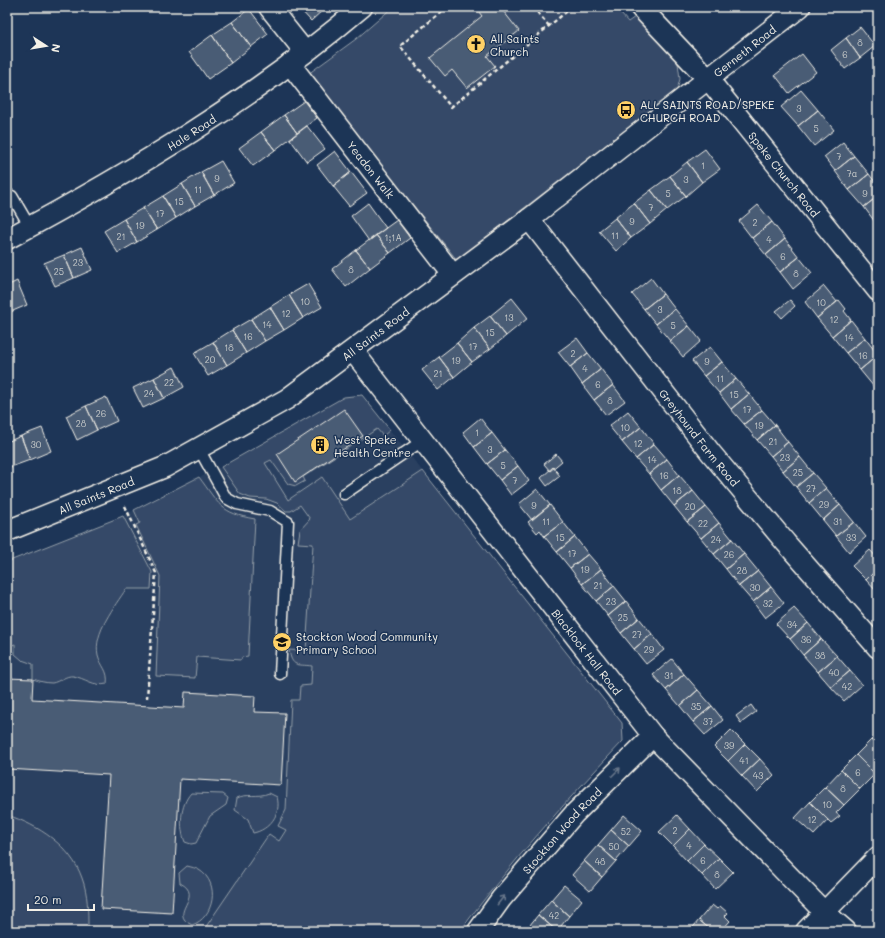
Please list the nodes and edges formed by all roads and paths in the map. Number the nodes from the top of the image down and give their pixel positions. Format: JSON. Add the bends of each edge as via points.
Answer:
{"nodes":[{"id":1,"x":270,"y":7,"type":"edge"},
{"id":2,"x":362,"y":7,"type":"edge"},
{"id":3,"x":447,"y":7,"type":"edge"},
{"id":4,"x":533,"y":7,"type":"edge"},
{"id":5,"x":572,"y":7,"type":"edge"},
{"id":6,"x":640,"y":7,"type":"edge"},
{"id":7,"x":800,"y":7,"type":"edge"},
{"id":8,"x":549,"y":26,"type":"junction"},
{"id":9,"x":297,"y":58,"type":"junction"},
{"id":10,"x":709,"y":80,"type":"junction"},
{"id":11,"x":7,"y":199,"type":"edge"},
{"id":12,"x":529,"y":218,"type":"junction"},
{"id":13,"x":30,"y":227,"type":"junction"},
{"id":14,"x":7,"y":239,"type":"edge"},
{"id":15,"x":453,"y":275,"type":"junction"},
{"id":16,"x":878,"y":291,"type":"edge"},
{"id":17,"x":353,"y":351,"type":"junction"},
{"id":18,"x":422,"y":441,"type":"junction"},
{"id":19,"x":198,"y":448,"type":"junction"},
{"id":20,"x":116,"y":487,"type":"junction"},
{"id":21,"x":344,"y":494,"type":"dead end"},
{"id":22,"x":7,"y":531,"type":"edge"},
{"id":23,"x":878,"y":648,"type":"edge"},
{"id":24,"x":280,"y":674,"type":"dead end"},
{"id":25,"x":147,"y":698,"type":"dead end"},
{"id":26,"x":653,"y":736,"type":"junction"},
{"id":27,"x":878,"y":857,"type":"edge"},
{"id":28,"x":824,"y":912,"type":"junction"},
{"id":29,"x":478,"y":931,"type":"edge"},
{"id":30,"x":806,"y":931,"type":"edge"},
{"id":31,"x":846,"y":931,"type":"edge"}],
"edges":[{"from":1,"to":9,"type":"street","name":"Yeadon Walk"},
{"from":2,"to":9,"type":"street","name":"Hale Road"},
{"from":3,"to":8,"type":"path","via":[[400,46],[451,107]]},
{"from":4,"to":8,"type":"path"},
{"from":5,"to":8,"type":"path"},
{"from":6,"to":10,"type":"street","name":"Speke Church Road"},
{"from":7,"to":10,"type":"street","name":"Gerneth Road"},
{"from":9,"to":13,"type":"street","name":"Hale Road","via":[[256,90],[188,135]]},
{"from":9,"to":15,"type":"street","name":"Yeadon Walk"},
{"from":10,"to":12,"type":"street","name":"All Saints Road"},
{"from":10,"to":16,"type":"street","name":"Speke Church Road"},
{"from":11,"to":13,"type":"lane","via":[[12,196]]},
{"from":12,"to":15,"type":"street","name":"All Saints Road"},
{"from":12,"to":23,"type":"street","name":"Greyhound Farm Road","via":[[711,453]]},
{"from":13,"to":14,"type":"street","name":"Hale Road"},
{"from":15,"to":17,"type":"street","name":"All Saints Road"},
{"from":17,"to":18,"type":"street","name":"Blacklock Hall Road"},
{"from":17,"to":19,"type":"street","name":"All Saints Road","via":[[287,399]]},
{"from":18,"to":21,"type":"lane"},
{"from":18,"to":26,"type":"street","name":"Blacklock Hall Road"},
{"from":19,"to":20,"type":"street","name":"All Saints Road","via":[[165,467]]},
{"from":19,"to":24,"type":"lane","via":[[226,498],[237,504],[270,511],[288,522]]},
{"from":20,"to":22,"type":"street","name":"All Saints Road"},
{"from":20,"to":25,"type":"path","via":[[156,573]]},
{"from":26,"to":28,"type":"street","name":"Blacklock Hall Road"},
{"from":29,"to":26,"type":"street","name":"Stockton Wood Road","one_way":true,"via":[[574,814]]},
{"from":27,"to":28,"type":"street"},
{"from":28,"to":30,"type":"street"},
{"from":28,"to":31,"type":"street","name":"Blacklock Hall Road"}]}
